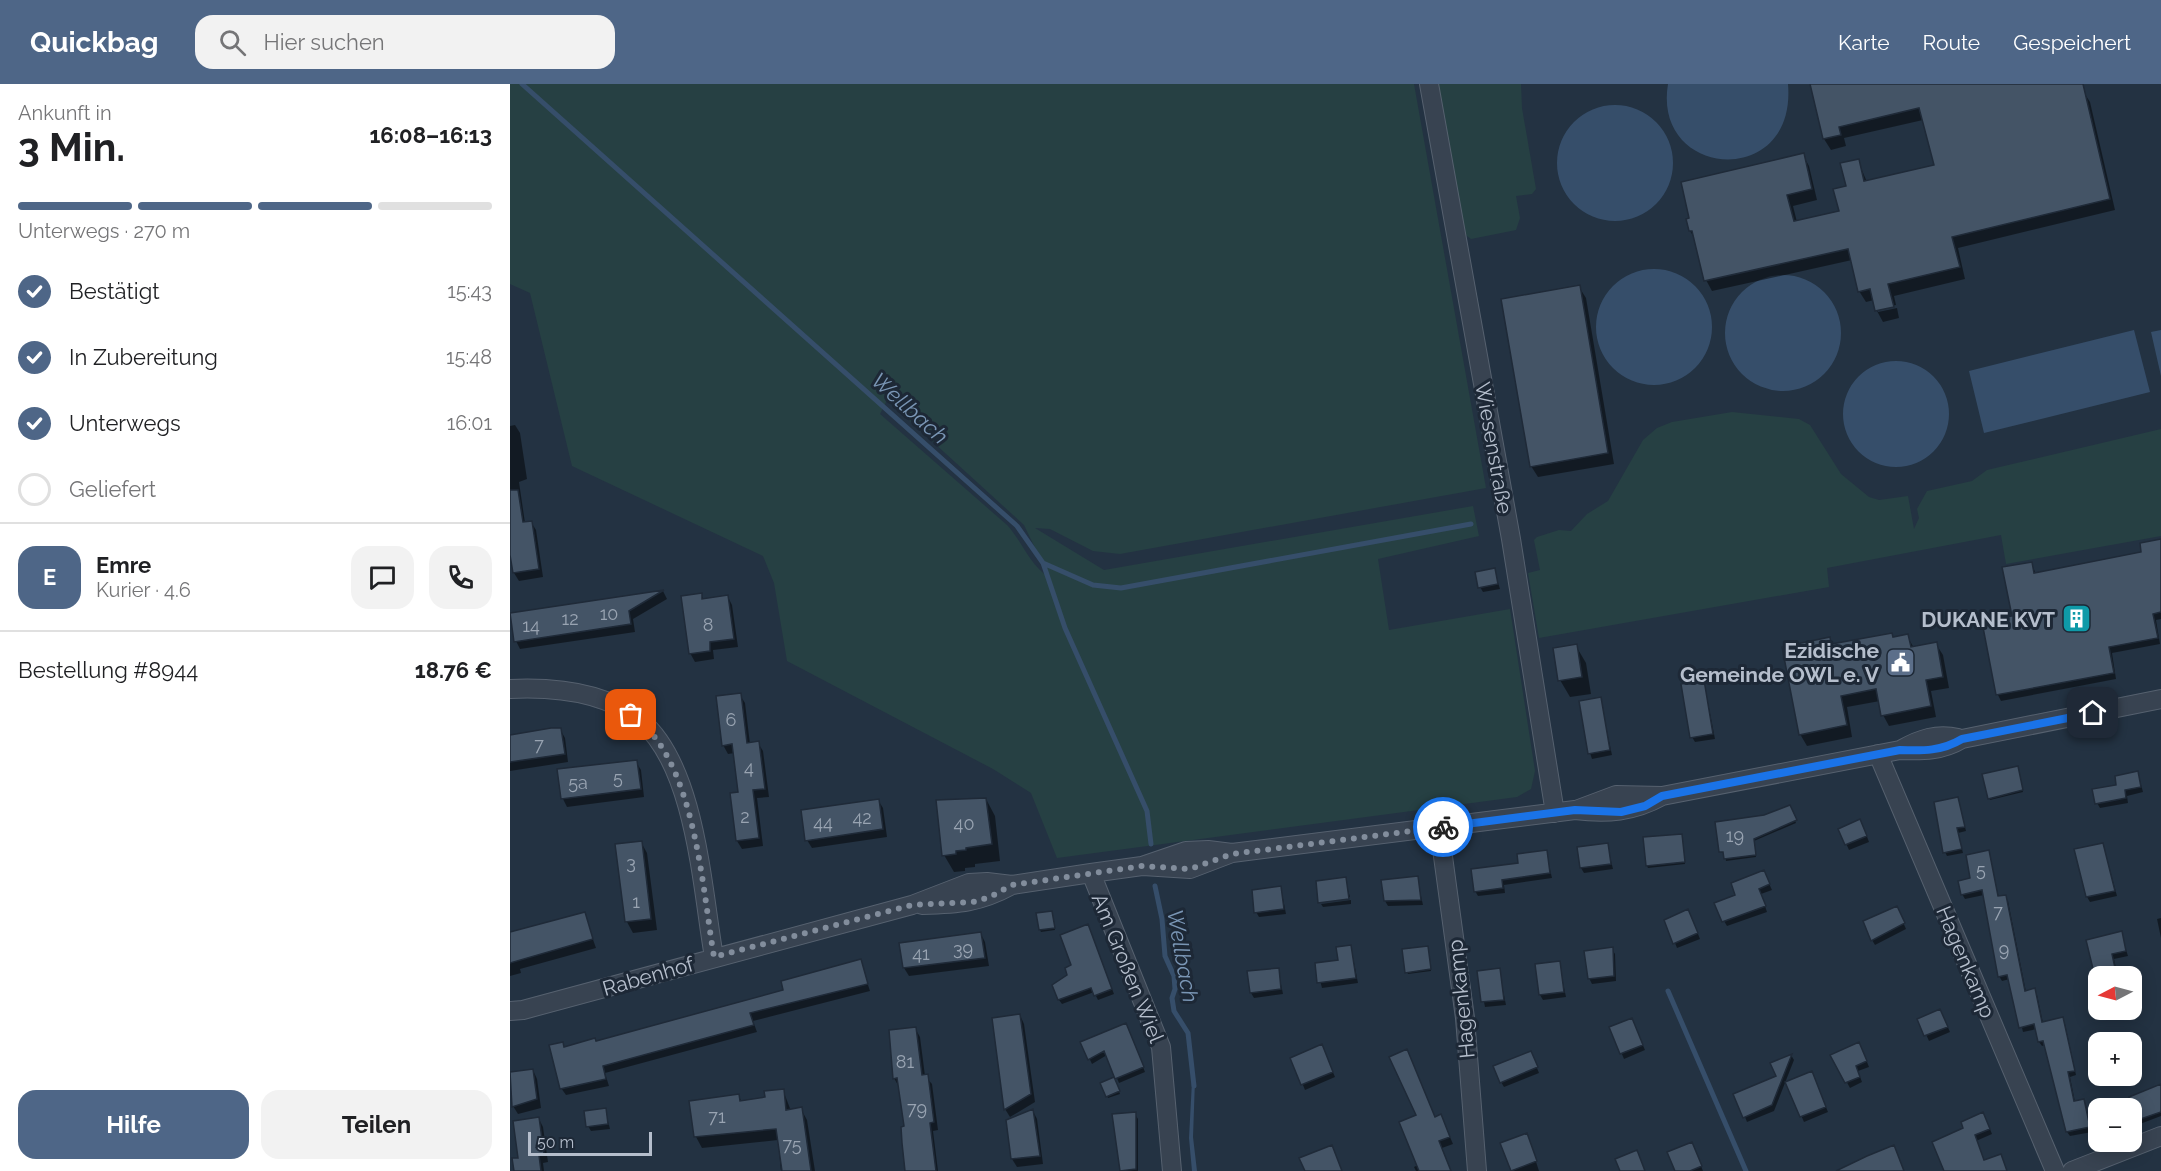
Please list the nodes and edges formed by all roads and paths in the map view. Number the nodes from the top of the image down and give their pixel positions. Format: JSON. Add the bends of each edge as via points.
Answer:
{"nodes":[{"id":1,"x":1429,"y":84,"type":"edge"},
{"id":2,"x":510,"y":689,"type":"edge"},
{"id":3,"x":2161,"y":699,"type":"edge"},
{"id":4,"x":1878,"y":754,"type":"junction"},
{"id":5,"x":1555,"y":813,"type":"junction"},
{"id":6,"x":1439,"y":827,"type":"junction"},
{"id":7,"x":1091,"y":873,"type":"junction"},
{"id":8,"x":714,"y":957,"type":"junction"},
{"id":9,"x":514,"y":1013,"type":"edge"},
{"id":10,"x":2161,"y":1136,"type":"edge"},
{"id":11,"x":1173,"y":1171,"type":"edge"},
{"id":12,"x":1477,"y":1171,"type":"edge"},
{"id":13,"x":2055,"y":1171,"type":"edge"},
{"id":14,"x":2072,"y":1171,"type":"edge"}],
"edges":[{"from":1,"to":5,"type":"street","name":"Wiesenstraße","via":[[1511,538]]},
{"from":2,"to":8,"type":"street","via":[[558,690],[590,696],[620,708],[641,722],[656,739],[669,758],[689,812]]},
{"from":3,"to":4,"type":"street","name":"Rabenhof","via":[[1962,739],[1928,752],[1900,750]]},
{"from":4,"to":5,"type":"street","name":"Rabenhof","via":[[1662,796],[1645,806],[1621,812]]},
{"from":4,"to":13,"type":"street","name":"Hagenkamp"},
{"from":5,"to":6,"type":"street","name":"Rabenhof"},
{"from":6,"to":7,"type":"street","name":"Rabenhof","via":[[1232,854],[1186,851],[1142,866]]},
{"from":6,"to":12,"type":"street","name":"Hagenkamp","via":[[1464,1010]]},
{"from":7,"to":8,"type":"street","name":"Rabenhof","via":[[1012,885],[969,883],[912,905]]},
{"from":7,"to":11,"type":"street","name":"Am Großen Wiel","via":[[1161,1047]]},
{"from":8,"to":9,"type":"street","name":"Rabenhof"},
{"from":10,"to":14,"type":"street"}]}
